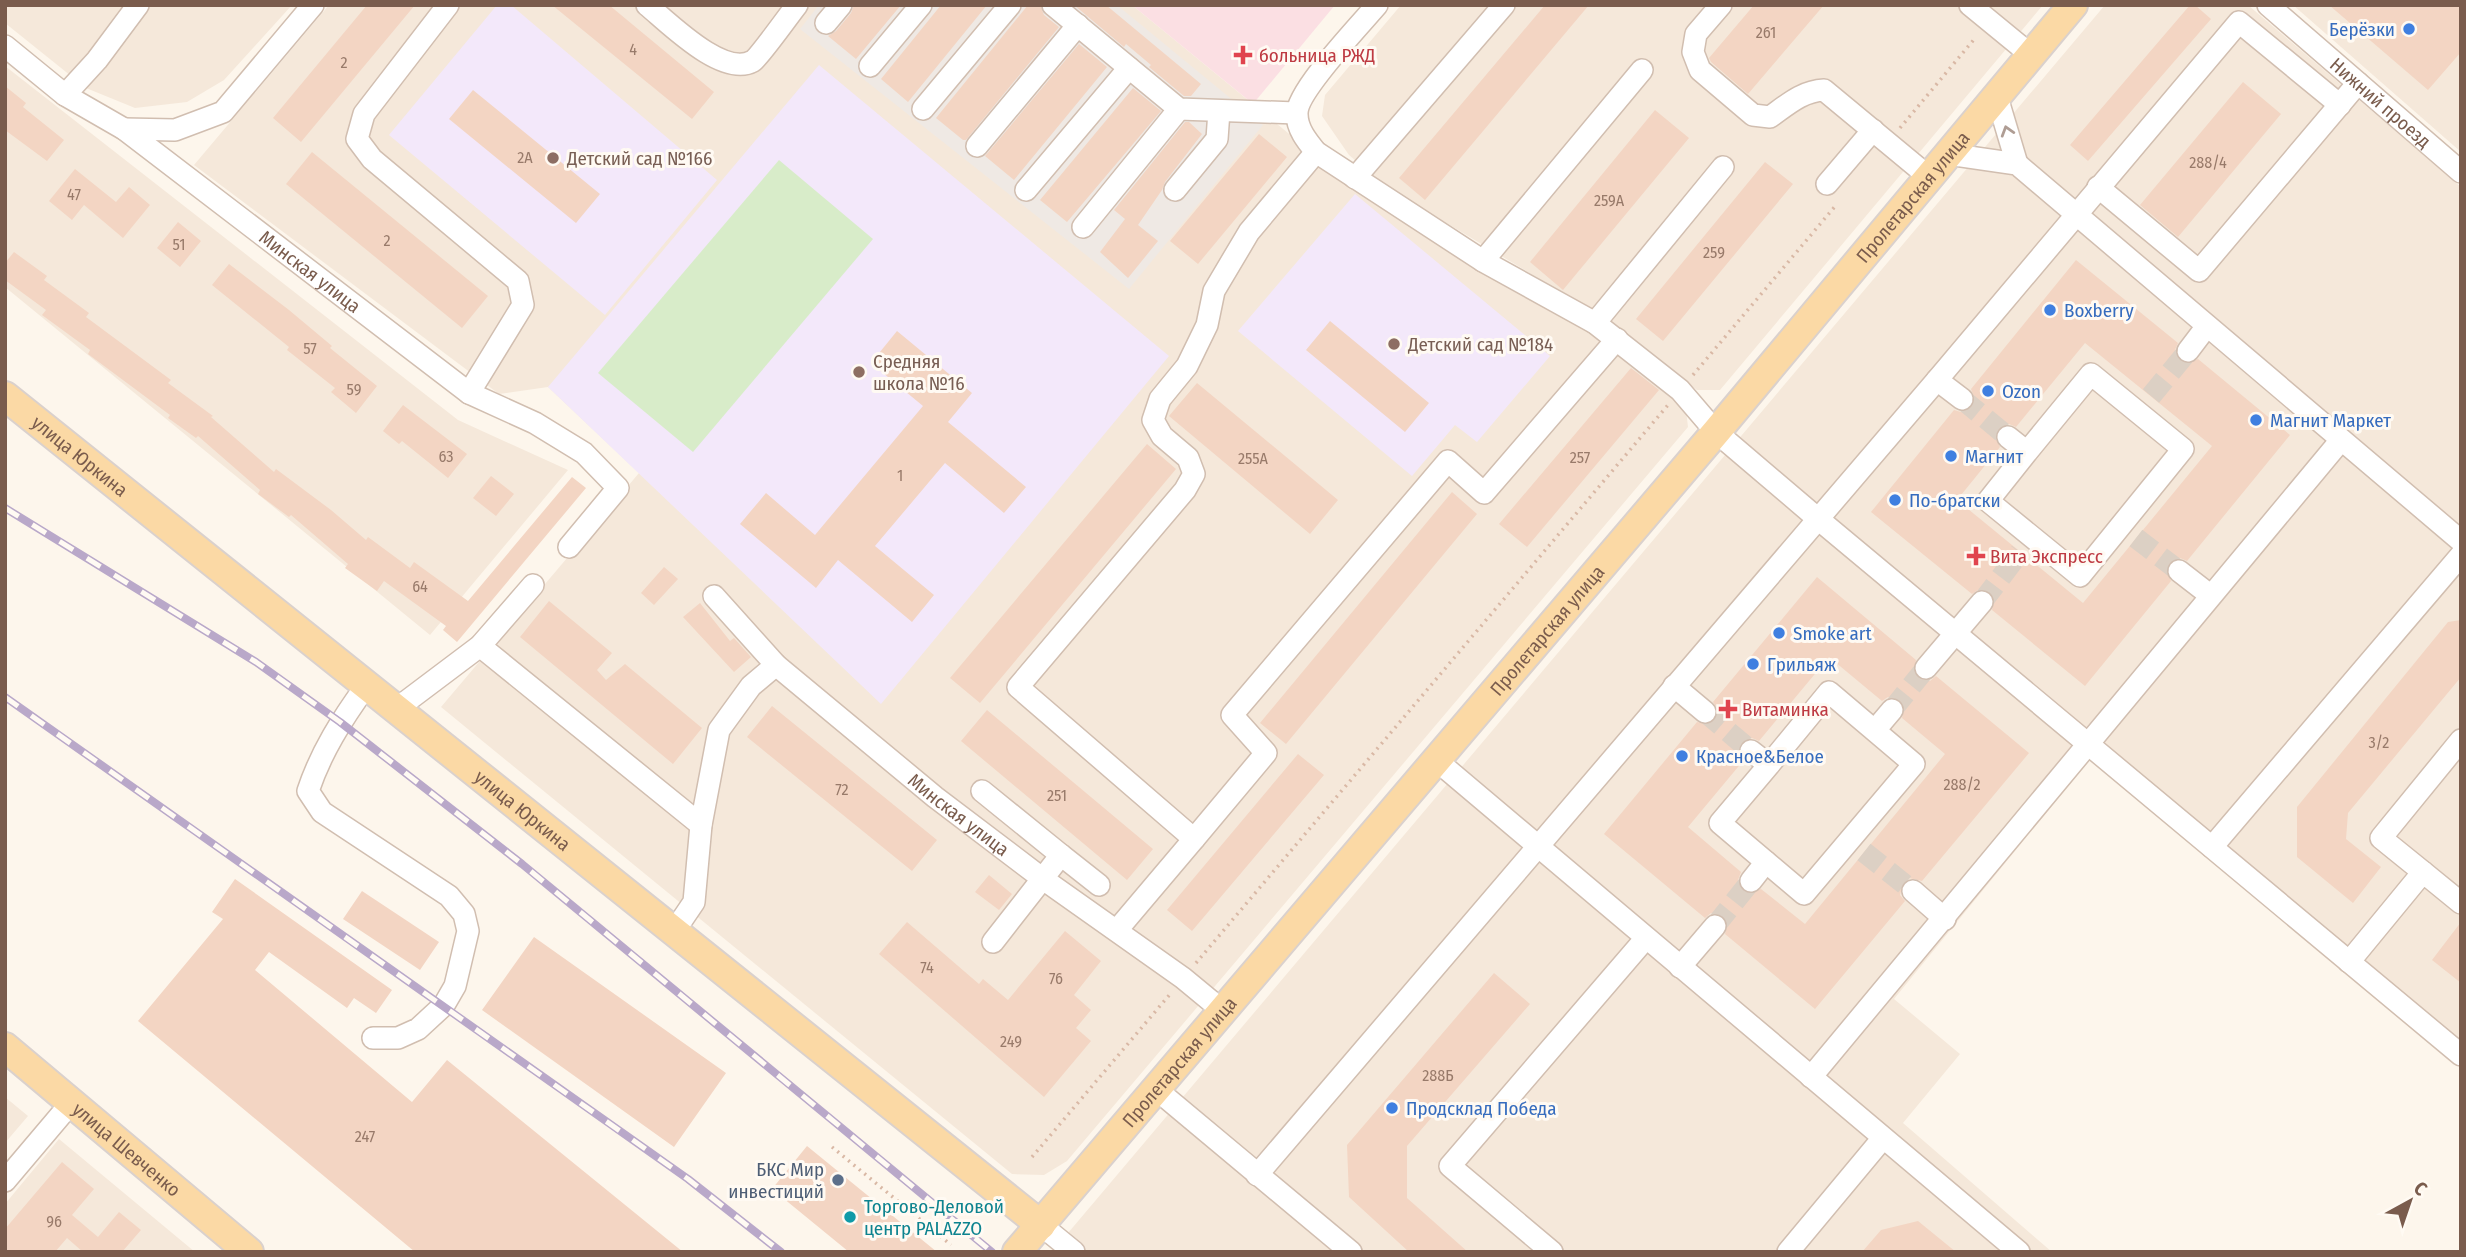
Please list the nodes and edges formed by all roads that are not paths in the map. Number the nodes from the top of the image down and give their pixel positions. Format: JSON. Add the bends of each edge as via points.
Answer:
{"nodes":[{"id":1,"x":138,"y":5,"type":"edge"},
{"id":2,"x":313,"y":5,"type":"edge"},
{"id":3,"x":448,"y":5,"type":"edge"},
{"id":4,"x":647,"y":5,"type":"edge"},
{"id":5,"x":797,"y":5,"type":"edge"},
{"id":6,"x":841,"y":5,"type":"edge"},
{"id":7,"x":921,"y":5,"type":"edge"},
{"id":8,"x":1010,"y":5,"type":"edge"},
{"id":9,"x":1053,"y":5,"type":"edge"},
{"id":10,"x":1377,"y":5,"type":"edge"},
{"id":11,"x":1504,"y":5,"type":"edge"},
{"id":12,"x":1721,"y":5,"type":"edge"},
{"id":13,"x":1970,"y":5,"type":"edge"},
{"id":14,"x":2073,"y":5,"type":"edge"},
{"id":15,"x":2267,"y":5,"type":"edge"},
{"id":16,"x":826,"y":23,"type":"dead end"},
{"id":17,"x":1078,"y":25,"type":"junction"},
{"id":18,"x":5,"y":46,"type":"edge"},
{"id":19,"x":2031,"y":55,"type":"junction"},
{"id":20,"x":870,"y":66,"type":"dead end"},
{"id":21,"x":1129,"y":68,"type":"junction"},
{"id":22,"x":1642,"y":70,"type":"dead end"},
{"id":23,"x":2358,"y":83,"type":"junction"},
{"id":24,"x":65,"y":94,"type":"junction"},
{"id":25,"x":1997,"y":97,"type":"junction"},
{"id":26,"x":2340,"y":105,"type":"junction"},
{"id":27,"x":923,"y":109,"type":"dead end"},
{"id":28,"x":1180,"y":109,"type":"junction"},
{"id":29,"x":1219,"y":111,"type":"junction"},
{"id":30,"x":1296,"y":113,"type":"junction"},
{"id":31,"x":124,"y":130,"type":"junction"},
{"id":32,"x":1881,"y":136,"type":"junction"},
{"id":33,"x":977,"y":146,"type":"dead end"},
{"id":34,"x":1316,"y":152,"type":"junction"},
{"id":35,"x":1948,"y":154,"type":"junction"},
{"id":36,"x":2017,"y":164,"type":"junction"},
{"id":37,"x":1723,"y":167,"type":"dead end"},
{"id":38,"x":2461,"y":172,"type":"edge"},
{"id":39,"x":1929,"y":177,"type":"junction"},
{"id":40,"x":1355,"y":178,"type":"junction"},
{"id":41,"x":1827,"y":184,"type":"dead end"},
{"id":42,"x":2098,"y":187,"type":"junction"},
{"id":43,"x":1026,"y":190,"type":"dead end"},
{"id":44,"x":1175,"y":191,"type":"dead end"},
{"id":45,"x":2075,"y":215,"type":"junction"},
{"id":46,"x":1083,"y":227,"type":"dead end"},
{"id":47,"x":1483,"y":261,"type":"junction"},
{"id":48,"x":1595,"y":323,"type":"junction"},
{"id":49,"x":2207,"y":326,"type":"junction"},
{"id":50,"x":1617,"y":339,"type":"junction"},
{"id":51,"x":2188,"y":351,"type":"tunnel mouth"},
{"id":52,"x":1937,"y":380,"type":"junction"},
{"id":53,"x":469,"y":393,"type":"junction"},
{"id":54,"x":5,"y":396,"type":"edge"},
{"id":55,"x":1962,"y":400,"type":"tunnel mouth"},
{"id":56,"x":1716,"y":432,"type":"junction"},
{"id":57,"x":2008,"y":437,"type":"tunnel mouth"},
{"id":58,"x":2341,"y":440,"type":"junction"},
{"id":59,"x":2027,"y":452,"type":"junction"},
{"id":60,"x":1817,"y":518,"type":"junction"},
{"id":61,"x":2461,"y":541,"type":"edge"},
{"id":62,"x":569,"y":547,"type":"dead end"},
{"id":63,"x":2461,"y":555,"type":"edge"},
{"id":64,"x":2179,"y":571,"type":"tunnel mouth"},
{"id":65,"x":533,"y":585,"type":"dead end"},
{"id":66,"x":2210,"y":595,"type":"junction"},
{"id":67,"x":714,"y":596,"type":"dead end"},
{"id":68,"x":1982,"y":602,"type":"tunnel mouth"},
{"id":69,"x":1955,"y":634,"type":"junction"},
{"id":70,"x":480,"y":646,"type":"junction"},
{"id":71,"x":776,"y":665,"type":"junction"},
{"id":72,"x":1926,"y":668,"type":"tunnel mouth"},
{"id":73,"x":366,"y":686,"type":"junction"},
{"id":74,"x":1674,"y":686,"type":"junction"},
{"id":75,"x":395,"y":710,"type":"junction"},
{"id":76,"x":1892,"y":710,"type":"tunnel mouth"},
{"id":77,"x":1705,"y":712,"type":"tunnel mouth"},
{"id":78,"x":1875,"y":730,"type":"junction"},
{"id":79,"x":2461,"y":740,"type":"edge"},
{"id":80,"x":2087,"y":746,"type":"junction"},
{"id":81,"x":1751,"y":751,"type":"tunnel mouth"},
{"id":82,"x":1436,"y":760,"type":"junction"},
{"id":83,"x":1769,"y":765,"type":"junction"},
{"id":84,"x":982,"y":791,"type":"dead end"},
{"id":85,"x":701,"y":825,"type":"junction"},
{"id":86,"x":1194,"y":839,"type":"junction"},
{"id":87,"x":1537,"y":846,"type":"junction"},
{"id":88,"x":2212,"y":847,"type":"junction"},
{"id":89,"x":1061,"y":855,"type":"junction"},
{"id":90,"x":1766,"y":862,"type":"junction"},
{"id":91,"x":2423,"y":873,"type":"junction"},
{"id":92,"x":1043,"y":879,"type":"junction"},
{"id":93,"x":1751,"y":881,"type":"tunnel mouth"},
{"id":94,"x":1099,"y":885,"type":"dead end"},
{"id":95,"x":1913,"y":891,"type":"tunnel mouth"},
{"id":96,"x":2461,"y":903,"type":"edge"},
{"id":97,"x":1945,"y":919,"type":"junction"},
{"id":98,"x":1715,"y":926,"type":"tunnel mouth"},
{"id":99,"x":1117,"y":930,"type":"junction"},
{"id":100,"x":673,"y":933,"type":"junction"},
{"id":101,"x":1646,"y":938,"type":"junction"},
{"id":102,"x":993,"y":942,"type":"dead end"},
{"id":103,"x":2349,"y":962,"type":"junction"},
{"id":104,"x":1680,"y":967,"type":"junction"},
{"id":105,"x":1223,"y":1011,"type":"junction"},
{"id":106,"x":373,"y":1038,"type":"dead end"},
{"id":107,"x":5,"y":1047,"type":"edge"},
{"id":108,"x":2461,"y":1055,"type":"edge"},
{"id":109,"x":1811,"y":1077,"type":"junction"},
{"id":110,"x":1157,"y":1090,"type":"junction"},
{"id":111,"x":71,"y":1103,"type":"junction"},
{"id":112,"x":1884,"y":1138,"type":"junction"},
{"id":113,"x":1257,"y":1175,"type":"junction"},
{"id":114,"x":5,"y":1181,"type":"edge"},
{"id":115,"x":1041,"y":1225,"type":"junction"},
{"id":116,"x":248,"y":1252,"type":"edge"},
{"id":117,"x":1017,"y":1252,"type":"edge"},
{"id":118,"x":1074,"y":1252,"type":"edge"},
{"id":119,"x":1351,"y":1252,"type":"edge"},
{"id":120,"x":1552,"y":1252,"type":"edge"},
{"id":121,"x":1788,"y":1252,"type":"edge"},
{"id":122,"x":2019,"y":1252,"type":"edge"}],
"edges":[{"from":1,"to":24,"type":"street"},
{"from":2,"to":31,"type":"street","via":[[223,111],[175,130]]},
{"from":3,"to":53,"type":"street","via":[[365,114],[357,139],[372,159],[518,281],[523,305]]},
{"from":4,"to":5,"type":"street","via":[[708,54],[733,65],[753,61]]},
{"from":6,"to":16,"type":"street"},
{"from":7,"to":20,"type":"street"},
{"from":8,"to":27,"type":"street"},
{"from":9,"to":17,"type":"street"},
{"from":10,"to":30,"type":"street","via":[[1303,93]]},
{"from":11,"to":40,"type":"street"},
{"from":12,"to":32,"type":"street","via":[[1696,34],[1693,52],[1700,70],[1753,115],[1770,117],[1802,95],[1824,90]]},
{"from":13,"to":19,"type":"street"},
{"from":14,"to":19,"type":"main road","name":"Пролетарская улица"},
{"from":15,"to":23,"type":"street","name":"Нижний проезд"},
{"from":17,"to":21,"type":"street"},
{"from":17,"to":33,"type":"street"},
{"from":18,"to":24,"type":"street","name":"Минская улица"},
{"from":19,"to":25,"type":"main road","name":"Пролетарская улица"},
{"from":21,"to":28,"type":"street"},
{"from":21,"to":43,"type":"street"},
{"from":22,"to":47,"type":"street"},
{"from":23,"to":26,"type":"street"},
{"from":23,"to":38,"type":"street","name":"Нижний проезд"},
{"from":24,"to":31,"type":"street","name":"Минская улица"},
{"from":25,"to":35,"type":"main road","name":"Пролетарская улица"},
{"from":36,"to":25,"type":"street","one_way":true},
{"from":26,"to":42,"type":"street","via":[[2239,22]]},
{"from":26,"to":42,"type":"street","via":[[2199,271]]},
{"from":28,"to":29,"type":"street"},
{"from":28,"to":46,"type":"street"},
{"from":29,"to":30,"type":"street"},
{"from":29,"to":44,"type":"street","via":[[1217,139]]},
{"from":30,"to":34,"type":"street","via":[[1302,134]]},
{"from":31,"to":53,"type":"street","name":"Минская улица"},
{"from":32,"to":39,"type":"street"},
{"from":32,"to":41,"type":"street"},
{"from":34,"to":40,"type":"street"},
{"from":34,"to":86,"type":"street","via":[[1249,232],[1214,291],[1207,325],[1187,366],[1160,399],[1153,420],[1162,436],[1188,458],[1194,474],[1018,687]]},
{"from":35,"to":36,"type":"street"},
{"from":35,"to":39,"type":"main road","name":"Пролетарская улица"},
{"from":36,"to":45,"type":"street"},
{"from":37,"to":48,"type":"street"},
{"from":39,"to":56,"type":"main road","name":"Пролетарская улица"},
{"from":40,"to":47,"type":"street"},
{"from":42,"to":45,"type":"street"},
{"from":45,"to":49,"type":"street"},
{"from":45,"to":52,"type":"street"},
{"from":47,"to":48,"type":"street"},
{"from":48,"to":50,"type":"street"},
{"from":49,"to":51,"type":"street"},
{"from":49,"to":58,"type":"street"},
{"from":50,"to":56,"type":"street","via":[[1680,390]]},
{"from":50,"to":86,"type":"street","via":[[1484,493],[1448,461],[1241,704],[1232,715],[1266,753]]},
{"from":52,"to":55,"type":"street"},
{"from":52,"to":60,"type":"street"},
{"from":53,"to":62,"type":"street","name":"Минская улица","via":[[536,423],[584,453],[618,488]]},
{"from":54,"to":73,"type":"main road","name":"улица Юркина"},
{"from":56,"to":60,"type":"street"},
{"from":56,"to":82,"type":"main road","name":"Пролетарская улица"},
{"from":57,"to":59,"type":"street"},
{"from":58,"to":61,"type":"street"},
{"from":58,"to":66,"type":"street"},
{"from":59,"to":59,"type":"street","via":[[1988,501],[2026,545],[2080,576],[2129,532],[2183,449],[2144,404],[2091,374]]},
{"from":60,"to":69,"type":"street"},
{"from":60,"to":74,"type":"street"},
{"from":63,"to":88,"type":"street"},
{"from":64,"to":66,"type":"street"},
{"from":65,"to":70,"type":"street"},
{"from":66,"to":80,"type":"street"},
{"from":67,"to":71,"type":"street","name":"Минская улица"},
{"from":68,"to":69,"type":"street"},
{"from":69,"to":72,"type":"street"},
{"from":69,"to":80,"type":"street"},
{"from":70,"to":75,"type":"street"},
{"from":70,"to":85,"type":"street"},
{"from":71,"to":85,"type":"street","via":[[751,686],[719,730]]},
{"from":71,"to":92,"type":"street","name":"Минская улица","via":[[935,797]]},
{"from":73,"to":75,"type":"main road","name":"улица Юркина"},
{"from":73,"to":106,"type":"street","via":[[340,722],[307,791],[322,812],[449,896],[464,914],[468,931],[455,986],[444,1005],[418,1028],[398,1038]]},
{"from":74,"to":77,"type":"street"},
{"from":74,"to":87,"type":"street"},
{"from":75,"to":100,"type":"main road","name":"улица Юркина"},
{"from":76,"to":78,"type":"street"},
{"from":78,"to":83,"type":"street","via":[[1829,692]]},
{"from":78,"to":90,"type":"street","via":[[1914,764],[1857,846],[1804,894]]},
{"from":79,"to":91,"type":"street","via":[[2381,838]]},
{"from":80,"to":88,"type":"street"},
{"from":80,"to":97,"type":"street"},
{"from":81,"to":83,"type":"street"},
{"from":82,"to":87,"type":"street"},
{"from":82,"to":105,"type":"main road","name":"Пролетарская улица"},
{"from":83,"to":90,"type":"street","via":[[1720,823]]},
{"from":84,"to":89,"type":"street"},
{"from":85,"to":100,"type":"street","via":[[694,902]]},
{"from":86,"to":99,"type":"street"},
{"from":87,"to":101,"type":"street"},
{"from":87,"to":113,"type":"street"},
{"from":88,"to":103,"type":"street"},
{"from":89,"to":92,"type":"street"},
{"from":89,"to":94,"type":"street"},
{"from":90,"to":93,"type":"street"},
{"from":91,"to":96,"type":"street"},
{"from":91,"to":103,"type":"street"},
{"from":92,"to":99,"type":"street","name":"Минская улица"},
{"from":92,"to":102,"type":"street"},
{"from":95,"to":97,"type":"street"},
{"from":97,"to":109,"type":"street"},
{"from":98,"to":104,"type":"street"},
{"from":99,"to":105,"type":"street","name":"Минская улица"},
{"from":100,"to":115,"type":"main road","name":"улица Юркина"},
{"from":101,"to":104,"type":"street"},
{"from":101,"to":120,"type":"street","via":[[1450,1166]]},
{"from":103,"to":108,"type":"street"},
{"from":104,"to":109,"type":"street"},
{"from":105,"to":110,"type":"main road","name":"Пролетарская улица"},
{"from":107,"to":111,"type":"main road","name":"улица Шевченко"},
{"from":109,"to":112,"type":"street"},
{"from":110,"to":113,"type":"street"},
{"from":110,"to":115,"type":"main road","name":"Пролетарская улица"},
{"from":111,"to":114,"type":"street"},
{"from":111,"to":116,"type":"main road","name":"улица Шевченко"},
{"from":112,"to":121,"type":"street"},
{"from":112,"to":122,"type":"street"},
{"from":113,"to":119,"type":"street"},
{"from":115,"to":117,"type":"main road","name":"Пролетарская улица"},
{"from":115,"to":118,"type":"street"}]}
